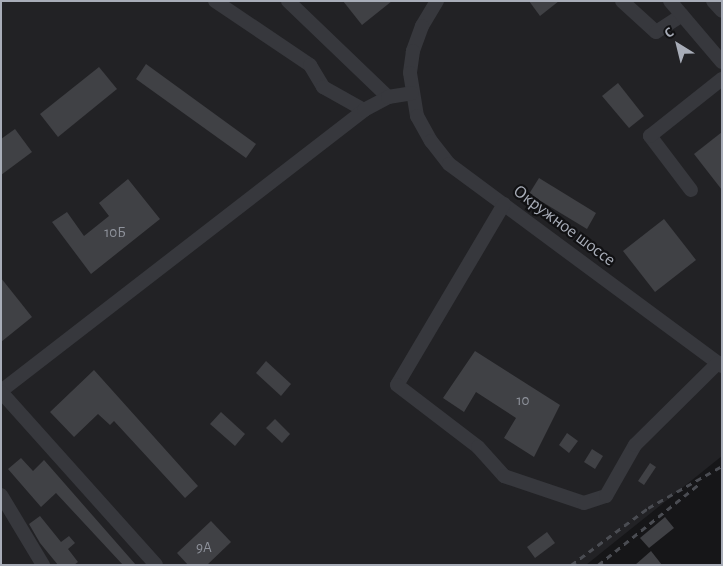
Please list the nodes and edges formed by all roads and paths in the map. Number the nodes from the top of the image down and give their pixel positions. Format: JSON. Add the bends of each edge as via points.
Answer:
{"nodes":[{"id":1,"x":215,"y":1,"type":"edge"},
{"id":2,"x":288,"y":1,"type":"edge"},
{"id":3,"x":437,"y":1,"type":"edge"},
{"id":4,"x":622,"y":1,"type":"edge"},
{"id":5,"x":714,"y":1,"type":"edge"},
{"id":6,"x":677,"y":6,"type":"edge"},
{"id":7,"x":722,"y":11,"type":"edge"},
{"id":8,"x":721,"y":61,"type":"edge"},
{"id":9,"x":722,"y":80,"type":"edge"},
{"id":10,"x":412,"y":93,"type":"junction"},
{"id":11,"x":388,"y":97,"type":"junction"},
{"id":12,"x":364,"y":110,"type":"junction"},
{"id":13,"x":691,"y":190,"type":"dead end"},
{"id":14,"x":504,"y":204,"type":"junction"},
{"id":15,"x":720,"y":365,"type":"edge"},
{"id":16,"x":1,"y":391,"type":"edge"},
{"id":17,"x":1,"y":495,"type":"edge"},
{"id":18,"x":43,"y":565,"type":"edge"},
{"id":19,"x":156,"y":565,"type":"edge"}],
"edges":[{"from":1,"to":12,"type":"street","via":[[310,66],[323,87]]},
{"from":2,"to":11,"type":"street"},
{"from":3,"to":10,"type":"street","name":"Окружное шоссе","via":[[412,51]]},
{"from":4,"to":6,"type":"street","via":[[656,32],[662,31]]},
{"from":5,"to":7,"type":"street"},
{"from":6,"to":8,"type":"street"},
{"from":9,"to":13,"type":"street","via":[[650,136]]},
{"from":10,"to":11,"type":"street"},
{"from":10,"to":14,"type":"street","name":"Окружное шоссе","via":[[417,116],[430,141],[449,164]]},
{"from":11,"to":12,"type":"street"},
{"from":12,"to":16,"type":"street"},
{"from":14,"to":15,"type":"street","name":"Окружное шоссе"},
{"from":14,"to":15,"type":"street","via":[[397,385],[478,447],[504,476],[584,503],[606,496],[635,445]]},
{"from":16,"to":19,"type":"street"},
{"from":17,"to":18,"type":"street"}]}
